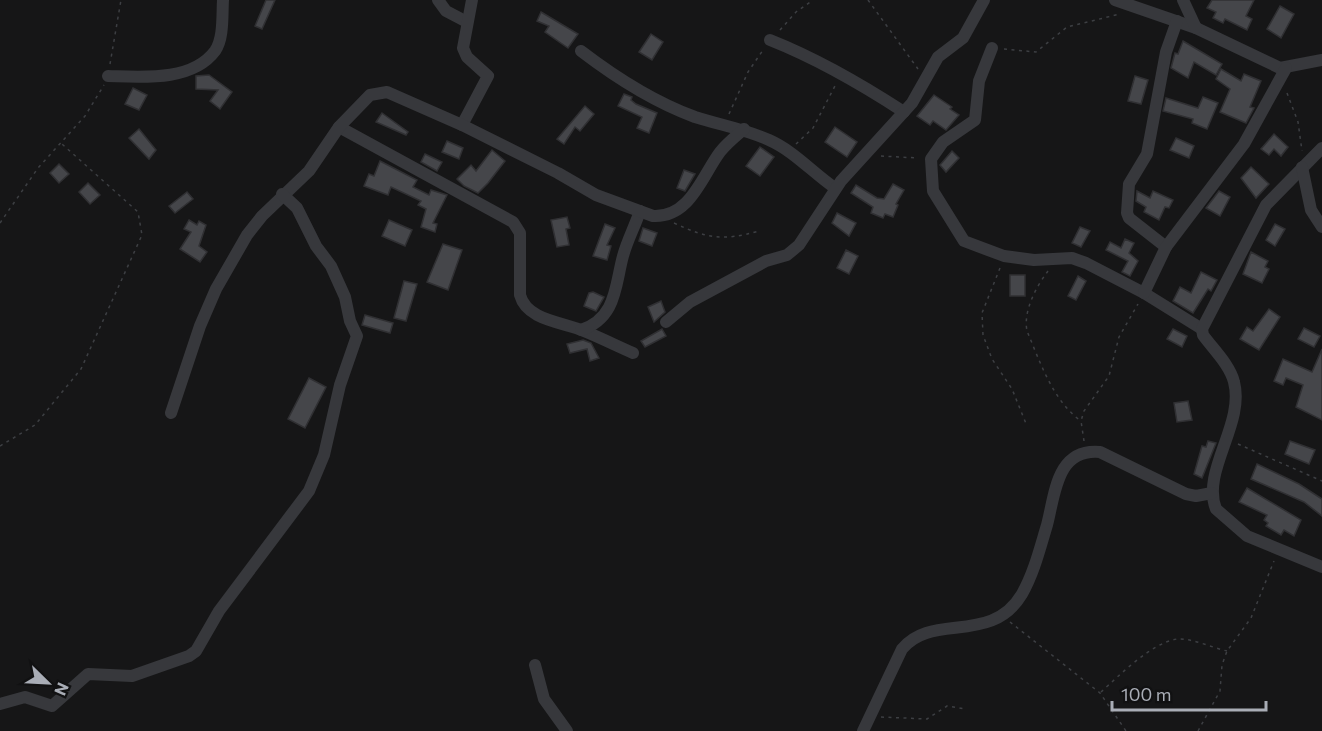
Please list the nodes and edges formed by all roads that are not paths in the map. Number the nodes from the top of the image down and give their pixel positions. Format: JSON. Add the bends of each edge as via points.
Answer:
{"nodes":[{"id":1,"x":223,"y":0,"type":"edge"},
{"id":2,"x":438,"y":0,"type":"edge"},
{"id":3,"x":472,"y":0,"type":"edge"},
{"id":4,"x":984,"y":0,"type":"edge"},
{"id":5,"x":1115,"y":0,"type":"edge"},
{"id":6,"x":1183,"y":0,"type":"edge"},
{"id":7,"x":1177,"y":21,"type":"junction"},
{"id":8,"x":467,"y":22,"type":"junction"},
{"id":9,"x":1196,"y":28,"type":"junction"},
{"id":10,"x":770,"y":40,"type":"road end"},
{"id":11,"x":992,"y":48,"type":"road end"},
{"id":12,"x":581,"y":51,"type":"dead end"},
{"id":13,"x":1322,"y":60,"type":"edge"},
{"id":14,"x":1286,"y":68,"type":"junction"},
{"id":15,"x":108,"y":76,"type":"road end"},
{"id":16,"x":904,"y":112,"type":"junction"},
{"id":17,"x":462,"y":124,"type":"junction"},
{"id":18,"x":339,"y":127,"type":"junction"},
{"id":19,"x":744,"y":129,"type":"junction"},
{"id":20,"x":1322,"y":148,"type":"edge"},
{"id":21,"x":1302,"y":167,"type":"junction"},
{"id":22,"x":836,"y":188,"type":"junction"},
{"id":23,"x":282,"y":194,"type":"junction"},
{"id":24,"x":640,"y":212,"type":"junction"},
{"id":25,"x":1322,"y":227,"type":"edge"},
{"id":26,"x":1166,"y":247,"type":"junction"},
{"id":27,"x":1144,"y":293,"type":"junction"},
{"id":28,"x":666,"y":322,"type":"dead end"},
{"id":29,"x":1202,"y":329,"type":"junction"},
{"id":30,"x":581,"y":330,"type":"junction"},
{"id":31,"x":633,"y":353,"type":"dead end"},
{"id":32,"x":171,"y":413,"type":"dead end"},
{"id":33,"x":1212,"y":493,"type":"junction"},
{"id":34,"x":1322,"y":567,"type":"edge"},
{"id":35,"x":535,"y":665,"type":"dead end"},
{"id":36,"x":0,"y":704,"type":"edge"},
{"id":37,"x":567,"y":731,"type":"edge"},
{"id":38,"x":862,"y":731,"type":"edge"}],
"edges":[{"from":1,"to":15,"type":"street","via":[[216,50],[202,63],[177,73]]},
{"from":2,"to":8,"type":"street","via":[[446,11]]},
{"from":3,"to":8,"type":"street"},
{"from":4,"to":16,"type":"street","via":[[963,39],[938,57]]},
{"from":5,"to":7,"type":"street"},
{"from":6,"to":9,"type":"street"},
{"from":7,"to":9,"type":"street"},
{"from":7,"to":26,"type":"street","via":[[1166,52],[1151,140],[1129,184],[1126,213]]},
{"from":8,"to":17,"type":"street","via":[[463,48],[467,57],[488,76]]},
{"from":9,"to":14,"type":"street","via":[[1274,66]]},
{"from":10,"to":16,"type":"street","via":[[842,73]]},
{"from":11,"to":27,"type":"street","via":[[979,81],[975,120],[943,142],[931,159],[933,191],[964,240],[1004,256],[1034,260],[1071,258]]},
{"from":12,"to":19,"type":"street","via":[[647,95],[695,116]]},
{"from":13,"to":14,"type":"street"},
{"from":14,"to":26,"type":"street","via":[[1244,144]]},
{"from":16,"to":22,"type":"street"},
{"from":17,"to":18,"type":"street","via":[[380,91],[360,103]]},
{"from":17,"to":24,"type":"street","via":[[596,195]]},
{"from":18,"to":23,"type":"street","via":[[309,171]]},
{"from":18,"to":30,"type":"street","via":[[513,222],[520,233],[523,304],[553,322]]},
{"from":19,"to":22,"type":"street","via":[[788,150],[808,170]]},
{"from":19,"to":24,"type":"street","via":[[720,152],[688,201],[660,217]]},
{"from":20,"to":21,"type":"street"},
{"from":21,"to":25,"type":"street","via":[[1311,210]]},
{"from":21,"to":29,"type":"street","via":[[1260,215]]},
{"from":22,"to":28,"type":"street","via":[[793,251],[766,261],[690,302]]},
{"from":23,"to":32,"type":"street","via":[[255,224],[216,289],[185,364]]},
{"from":23,"to":36,"type":"street","via":[[297,208],[331,266],[357,336],[340,385],[324,455],[309,491],[219,610],[192,655],[132,676],[88,674],[52,706],[24,697]]},
{"from":24,"to":30,"type":"street","via":[[609,306],[594,324]]},
{"from":26,"to":27,"type":"street"},
{"from":27,"to":29,"type":"street"},
{"from":29,"to":33,"type":"street","via":[[1234,381],[1227,440]]},
{"from":30,"to":31,"type":"street"},
{"from":33,"to":34,"type":"street","via":[[1214,507],[1247,536]]},
{"from":33,"to":38,"type":"street","via":[[1190,496],[1107,454],[1087,453],[1074,458],[1061,472],[1033,570],[1015,605],[984,623],[912,639],[902,649]]},
{"from":35,"to":37,"type":"street","via":[[544,699]]}]}
